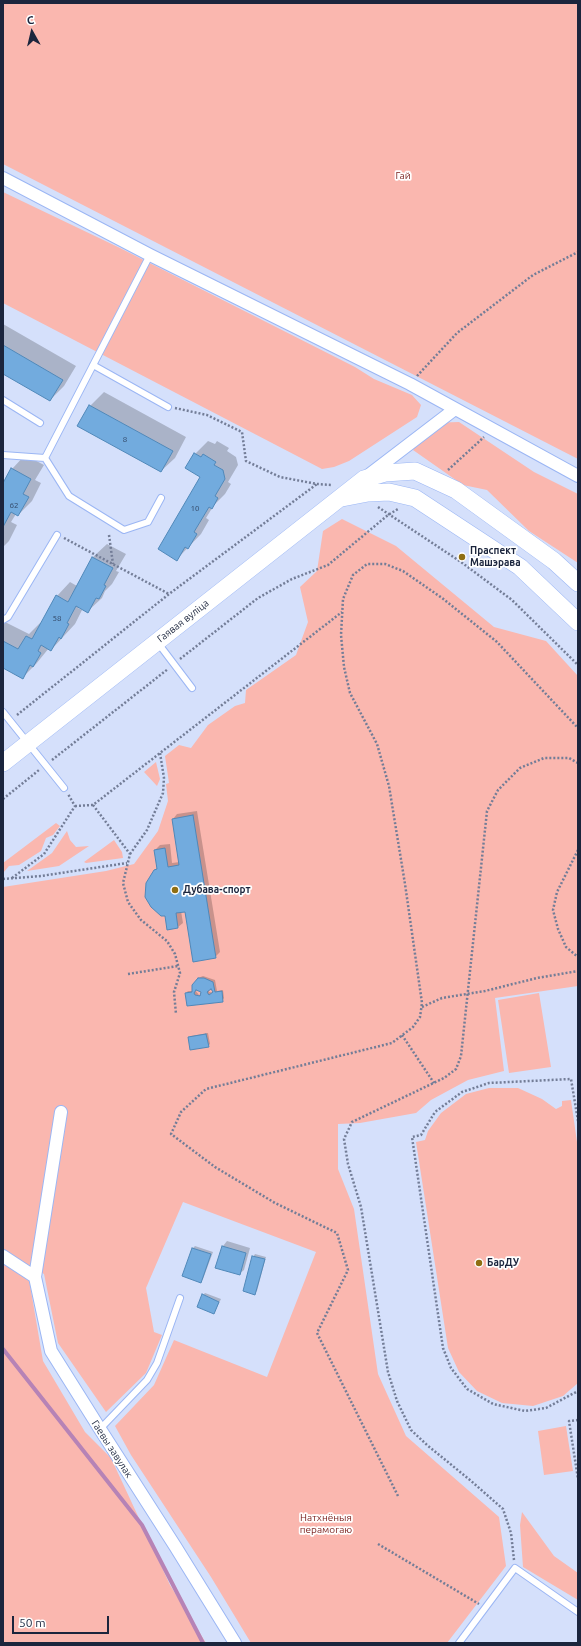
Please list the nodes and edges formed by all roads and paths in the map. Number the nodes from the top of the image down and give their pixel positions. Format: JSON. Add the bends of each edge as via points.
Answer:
{"nodes":[{"id":1,"x":3,"y":178,"type":"edge"},
{"id":2,"x":578,"y":252,"type":"edge"},
{"id":3,"x":150,"y":255,"type":"junction"},
{"id":4,"x":93,"y":365,"type":"junction"},
{"id":5,"x":410,"y":384,"type":"junction"},
{"id":6,"x":3,"y":400,"type":"edge"},
{"id":7,"x":168,"y":407,"type":"joint"},
{"id":8,"x":455,"y":409,"type":"junction"},
{"id":9,"x":40,"y":423,"type":"dead end"},
{"id":10,"x":491,"y":441,"type":"dead end"},
{"id":11,"x":3,"y":456,"type":"edge"},
{"id":12,"x":45,"y":458,"type":"junction"},
{"id":13,"x":578,"y":476,"type":"edge"},
{"id":14,"x":436,"y":480,"type":"junction"},
{"id":15,"x":318,"y":484,"type":"junction"},
{"id":16,"x":360,"y":487,"type":"junction"},
{"id":17,"x":161,"y":498,"type":"dead end"},
{"id":18,"x":415,"y":498,"type":"junction"},
{"id":19,"x":388,"y":515,"type":"junction"},
{"id":20,"x":57,"y":535,"type":"joint"},
{"id":21,"x":109,"y":535,"type":"dead end"},
{"id":22,"x":113,"y":565,"type":"junction"},
{"id":23,"x":578,"y":583,"type":"edge"},
{"id":24,"x":169,"y":594,"type":"junction"},
{"id":25,"x":342,"y":612,"type":"junction"},
{"id":26,"x":3,"y":620,"type":"edge"},
{"id":27,"x":578,"y":622,"type":"edge"},
{"id":28,"x":157,"y":641,"type":"junction"},
{"id":29,"x":174,"y":664,"type":"junction"},
{"id":30,"x":578,"y":665,"type":"edge"},
{"id":31,"x":192,"y":688,"type":"dead end"},
{"id":32,"x":3,"y":712,"type":"edge"},
{"id":33,"x":10,"y":720,"type":"junction"},
{"id":34,"x":578,"y":728,"type":"edge"},
{"id":35,"x":29,"y":742,"type":"junction"},
{"id":36,"x":160,"y":753,"type":"junction"},
{"id":37,"x":3,"y":763,"type":"edge"},
{"id":38,"x":578,"y":763,"type":"edge"},
{"id":39,"x":46,"y":765,"type":"junction"},
{"id":40,"x":64,"y":788,"type":"joint"},
{"id":41,"x":3,"y":799,"type":"edge"},
{"id":42,"x":93,"y":805,"type":"junction"},
{"id":43,"x":75,"y":806,"type":"junction"},
{"id":44,"x":578,"y":850,"type":"edge"},
{"id":45,"x":130,"y":854,"type":"junction"},
{"id":46,"x":127,"y":863,"type":"junction"},
{"id":47,"x":11,"y":878,"type":"junction"},
{"id":48,"x":3,"y":879,"type":"edge"},
{"id":49,"x":578,"y":957,"type":"edge"},
{"id":50,"x":178,"y":966,"type":"junction"},
{"id":51,"x":578,"y":971,"type":"edge"},
{"id":52,"x":128,"y":974,"type":"dead end"},
{"id":53,"x":468,"y":993,"type":"junction"},
{"id":54,"x":421,"y":1008,"type":"junction"},
{"id":55,"x":176,"y":1014,"type":"dead end"},
{"id":56,"x":402,"y":1035,"type":"junction"},
{"id":57,"x":434,"y":1083,"type":"junction"},
{"id":58,"x":61,"y":1112,"type":"dead end"},
{"id":59,"x":578,"y":1121,"type":"edge"},
{"id":60,"x":3,"y":1256,"type":"edge"},
{"id":61,"x":35,"y":1276,"type":"junction"},
{"id":62,"x":180,"y":1298,"type":"dead end"},
{"id":63,"x":578,"y":1391,"type":"edge"},
{"id":64,"x":578,"y":1420,"type":"edge"},
{"id":65,"x":100,"y":1429,"type":"junction"},
{"id":66,"x":578,"y":1479,"type":"edge"},
{"id":67,"x":398,"y":1496,"type":"dead end"},
{"id":68,"x":378,"y":1544,"type":"dead end"},
{"id":69,"x":515,"y":1568,"type":"junction"},
{"id":70,"x":486,"y":1608,"type":"junction"},
{"id":71,"x":578,"y":1612,"type":"edge"},
{"id":72,"x":234,"y":1643,"type":"edge"},
{"id":73,"x":459,"y":1643,"type":"edge"}],
"edges":[{"from":1,"to":3,"type":"street"},
{"from":2,"to":5,"type":"path","via":[[533,275],[458,333]]},
{"from":3,"to":4,"type":"lane"},
{"from":3,"to":5,"type":"street"},
{"from":4,"to":7,"type":"lane"},
{"from":4,"to":12,"type":"lane"},
{"from":5,"to":8,"type":"street"},
{"from":6,"to":9,"type":"lane"},
{"from":7,"to":15,"type":"path","via":[[207,415],[242,432],[246,461],[280,477]]},
{"from":8,"to":13,"type":"street"},
{"from":8,"to":16,"type":"street"},
{"from":10,"to":14,"type":"path","via":[[484,437]]},
{"from":11,"to":12,"type":"lane"},
{"from":12,"to":17,"type":"lane","via":[[69,496],[124,530],[148,522]]},
{"from":14,"to":16,"type":"main road","via":[[415,471],[385,473]]},
{"from":14,"to":23,"type":"main road","via":[[456,490],[503,522]]},
{"from":15,"to":16,"type":"path"},
{"from":15,"to":24,"type":"path"},
{"from":16,"to":18,"type":"main road"},
{"from":16,"to":19,"type":"path"},
{"from":16,"to":28,"type":"main road","name":"Гаявая вуліца","via":[[338,499]]},
{"from":18,"to":19,"type":"path"},
{"from":18,"to":27,"type":"main road","via":[[520,567]]},
{"from":19,"to":29,"type":"path","via":[[328,565],[292,579],[258,598]]},
{"from":19,"to":30,"type":"path","via":[[461,562],[512,600]]},
{"from":20,"to":22,"type":"path"},
{"from":20,"to":26,"type":"lane","via":[[8,617]]},
{"from":21,"to":22,"type":"path"},
{"from":22,"to":24,"type":"path"},
{"from":24,"to":33,"type":"path"},
{"from":25,"to":34,"type":"path","via":[[343,599],[353,575],[367,564],[384,564],[403,571],[498,642]]},
{"from":25,"to":36,"type":"path"},
{"from":25,"to":54,"type":"path","via":[[344,667],[350,693],[377,744],[389,786]]},
{"from":28,"to":29,"type":"lane"},
{"from":28,"to":35,"type":"main road","name":"Гаявая вуліца"},
{"from":29,"to":31,"type":"lane"},
{"from":29,"to":39,"type":"path"},
{"from":32,"to":33,"type":"lane"},
{"from":33,"to":35,"type":"lane"},
{"from":35,"to":37,"type":"main road","name":"Гаявая вуліца"},
{"from":35,"to":39,"type":"lane"},
{"from":36,"to":42,"type":"path"},
{"from":36,"to":45,"type":"path","via":[[164,778],[163,793],[147,830]]},
{"from":38,"to":53,"type":"path","via":[[569,758],[544,758],[520,768],[498,790],[487,811]]},
{"from":39,"to":40,"type":"lane"},
{"from":39,"to":41,"type":"path"},
{"from":40,"to":43,"type":"path"},
{"from":42,"to":43,"type":"path"},
{"from":42,"to":45,"type":"path"},
{"from":43,"to":47,"type":"path","via":[[44,854]]},
{"from":44,"to":49,"type":"path","via":[[557,892],[553,910],[566,947]]},
{"from":45,"to":46,"type":"path"},
{"from":46,"to":47,"type":"path"},
{"from":46,"to":50,"type":"path","via":[[123,883],[128,902],[141,920],[167,941],[175,954]]},
{"from":47,"to":48,"type":"path"},
{"from":50,"to":52,"type":"path"},
{"from":50,"to":55,"type":"path","via":[[180,973],[174,992]]},
{"from":51,"to":53,"type":"path"},
{"from":53,"to":54,"type":"path","via":[[442,998]]},
{"from":53,"to":57,"type":"path","via":[[461,1056],[456,1069]]},
{"from":54,"to":56,"type":"path","via":[[420,1017],[413,1027]]},
{"from":56,"to":57,"type":"path"},
{"from":56,"to":67,"type":"path","via":[[392,1042],[379,1046],[206,1089],[180,1112],[171,1134],[215,1166],[275,1203],[337,1233],[348,1270],[317,1333]]},
{"from":57,"to":69,"type":"path","via":[[352,1122],[344,1139],[348,1164],[361,1207],[388,1372],[397,1401],[411,1430],[503,1509],[511,1533]]},
{"from":58,"to":61,"type":"street"},
{"from":59,"to":63,"type":"path","via":[[571,1079],[489,1083],[462,1092],[435,1112],[422,1135],[412,1137],[444,1348],[451,1368],[467,1389],[493,1404],[525,1411],[546,1408]]},
{"from":60,"to":61,"type":"street"},
{"from":61,"to":65,"type":"street","name":"Гаевы завулак","via":[[51,1351]]},
{"from":62,"to":65,"type":"lane","via":[[158,1363],[146,1380]]},
{"from":64,"to":66,"type":"path","via":[[569,1422]]},
{"from":65,"to":72,"type":"street","name":"Гаевы завулак"},
{"from":68,"to":70,"type":"path"},
{"from":69,"to":70,"type":"lane"},
{"from":69,"to":71,"type":"lane"},
{"from":70,"to":73,"type":"lane"}]}
